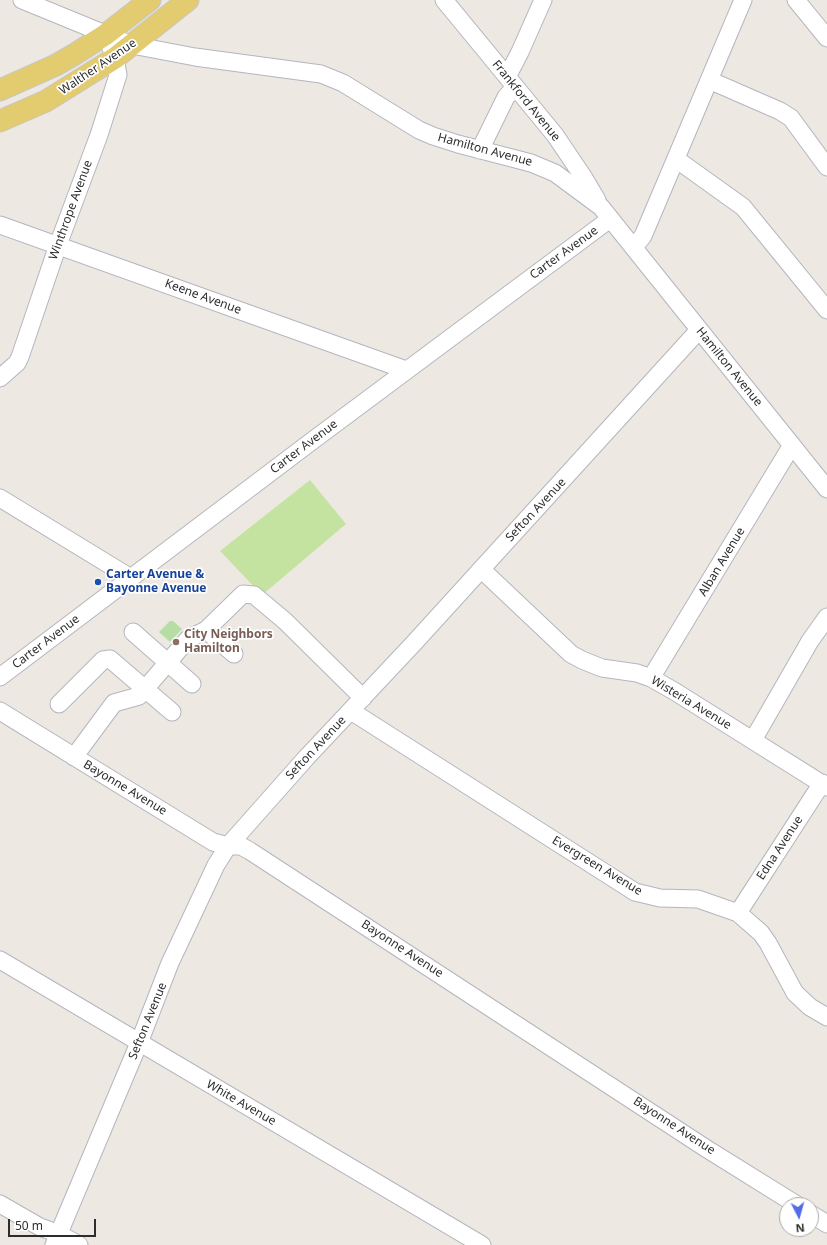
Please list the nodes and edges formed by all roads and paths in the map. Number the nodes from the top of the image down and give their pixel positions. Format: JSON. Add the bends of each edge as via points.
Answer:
{"nodes":[{"id":1,"x":22,"y":0,"type":"edge"},
{"id":2,"x":188,"y":0,"type":"edge"},
{"id":3,"x":444,"y":0,"type":"edge"},
{"id":4,"x":543,"y":0,"type":"edge"},
{"id":5,"x":743,"y":0,"type":"edge"},
{"id":6,"x":796,"y":0,"type":"edge"},
{"id":7,"x":147,"y":2,"type":"edge"},
{"id":8,"x":105,"y":35,"type":"junction"},
{"id":9,"x":827,"y":38,"type":"edge"},
{"id":10,"x":132,"y":45,"type":"junction"},
{"id":11,"x":115,"y":58,"type":"junction"},
{"id":12,"x":709,"y":80,"type":"junction"},
{"id":13,"x":511,"y":82,"type":"junction"},
{"id":14,"x":0,"y":90,"type":"edge"},
{"id":15,"x":0,"y":121,"type":"edge"},
{"id":16,"x":480,"y":150,"type":"junction"},
{"id":17,"x":676,"y":160,"type":"junction"},
{"id":18,"x":827,"y":167,"type":"edge"},
{"id":19,"x":605,"y":213,"type":"junction"},
{"id":20,"x":0,"y":225,"type":"edge"},
{"id":21,"x":58,"y":245,"type":"junction"},
{"id":22,"x":634,"y":247,"type":"junction"},
{"id":23,"x":827,"y":310,"type":"edge"},
{"id":24,"x":699,"y":330,"type":"junction"},
{"id":25,"x":406,"y":370,"type":"junction"},
{"id":26,"x":0,"y":378,"type":"edge"},
{"id":27,"x":792,"y":445,"type":"junction"},
{"id":28,"x":826,"y":482,"type":"edge"},
{"id":29,"x":0,"y":498,"type":"edge"},
{"id":30,"x":481,"y":569,"type":"junction"},
{"id":31,"x":131,"y":578,"type":"junction"},
{"id":32,"x":827,"y":617,"type":"edge"},
{"id":33,"x":206,"y":630,"type":"junction"},
{"id":34,"x":133,"y":632,"type":"dead end"},
{"id":35,"x":234,"y":654,"type":"dead end"},
{"id":36,"x":168,"y":662,"type":"junction"},
{"id":37,"x":0,"y":677,"type":"edge"},
{"id":38,"x":651,"y":678,"type":"junction"},
{"id":39,"x":192,"y":684,"type":"dead end"},
{"id":40,"x":146,"y":688,"type":"junction"},
{"id":41,"x":363,"y":698,"type":"junction"},
{"id":42,"x":59,"y":704,"type":"dead end"},
{"id":43,"x":0,"y":711,"type":"edge"},
{"id":44,"x":351,"y":711,"type":"junction"},
{"id":45,"x":172,"y":712,"type":"dead end"},
{"id":46,"x":753,"y":740,"type":"junction"},
{"id":47,"x":74,"y":757,"type":"junction"},
{"id":48,"x":824,"y":785,"type":"edge"},
{"id":49,"x":228,"y":846,"type":"junction"},
{"id":50,"x":738,"y":913,"type":"junction"},
{"id":51,"x":0,"y":960,"type":"edge"},
{"id":52,"x":827,"y":1017,"type":"edge"},
{"id":53,"x":139,"y":1043,"type":"junction"},
{"id":54,"x":784,"y":1197,"type":"edge"},
{"id":55,"x":0,"y":1204,"type":"edge"},
{"id":56,"x":57,"y":1239,"type":"edge"},
{"id":57,"x":79,"y":1245,"type":"edge"},
{"id":58,"x":482,"y":1245,"type":"edge"}],
"edges":[{"from":1,"to":8,"type":"street","name":"Hamilton Avenue"},
{"from":2,"to":10,"type":"main road","name":"Walther Avenue"},
{"from":3,"to":13,"type":"street","name":"Frankford Avenue"},
{"from":4,"to":13,"type":"street","via":[[520,52]]},
{"from":5,"to":12,"type":"street"},
{"from":6,"to":9,"type":"street"},
{"from":7,"to":8,"type":"main road","name":"Walther Avenue"},
{"from":8,"to":10,"type":"street","name":"Hamilton Avenue"},
{"from":8,"to":11,"type":"street","name":"Winthrope Avenue"},
{"from":8,"to":14,"type":"main road","name":"Walther Avenue","via":[[56,65]]},
{"from":10,"to":11,"type":"main road","name":"Walther Avenue"},
{"from":10,"to":16,"type":"street","name":"Hamilton Avenue","via":[[195,57],[321,74],[343,83],[419,130]]},
{"from":11,"to":15,"type":"main road","name":"Walther Avenue","via":[[46,101]]},
{"from":11,"to":21,"type":"street","name":"Winthrope Avenue","via":[[118,75],[99,135]]},
{"from":12,"to":17,"type":"street"},
{"from":12,"to":18,"type":"street","via":[[791,118]]},
{"from":13,"to":16,"type":"street"},
{"from":13,"to":19,"type":"street","name":"Frankford Avenue","via":[[569,154]]},
{"from":16,"to":19,"type":"street","name":"Hamilton Avenue","via":[[543,167],[576,187]]},
{"from":17,"to":22,"type":"street","via":[[643,236]]},
{"from":17,"to":23,"type":"street","via":[[744,207]]},
{"from":19,"to":22,"type":"street","name":"Hamilton Avenue"},
{"from":19,"to":25,"type":"street","name":"Carter Avenue"},
{"from":20,"to":21,"type":"street","name":"Keene Avenue"},
{"from":21,"to":25,"type":"street","name":"Keene Avenue"},
{"from":21,"to":26,"type":"street","name":"Winthrope Avenue","via":[[20,357]]},
{"from":22,"to":24,"type":"street","name":"Hamilton Avenue"},
{"from":24,"to":27,"type":"street","name":"Hamilton Avenue"},
{"from":24,"to":30,"type":"street","name":"Sefton Avenue"},
{"from":25,"to":31,"type":"street","name":"Carter Avenue"},
{"from":27,"to":28,"type":"street","name":"Hamilton Avenue"},
{"from":27,"to":38,"type":"street","name":"Alban Avenue"},
{"from":29,"to":31,"type":"street"},
{"from":30,"to":38,"type":"street","name":"Wisteria Avenue","via":[[571,654],[602,668],[637,673]]},
{"from":30,"to":41,"type":"street","name":"Sefton Avenue"},
{"from":31,"to":37,"type":"street","name":"Carter Avenue"},
{"from":32,"to":46,"type":"street"},
{"from":33,"to":35,"type":"street"},
{"from":33,"to":36,"type":"street","via":[[188,639]]},
{"from":33,"to":41,"type":"street","via":[[243,594],[254,595],[285,621]]},
{"from":34,"to":36,"type":"street"},
{"from":36,"to":39,"type":"street"},
{"from":36,"to":40,"type":"street"},
{"from":38,"to":46,"type":"street","name":"Wisteria Avenue"},
{"from":40,"to":42,"type":"street","via":[[110,658],[103,660]]},
{"from":40,"to":45,"type":"street"},
{"from":40,"to":47,"type":"street","via":[[139,696],[114,703]]},
{"from":41,"to":44,"type":"street","name":"Sefton Avenue"},
{"from":43,"to":47,"type":"street","name":"Bayonne Avenue"},
{"from":44,"to":49,"type":"street","name":"Sefton Avenue"},
{"from":44,"to":50,"type":"street","name":"Evergreen Avenue","via":[[635,892],[660,898],[698,899]]},
{"from":46,"to":48,"type":"street","name":"Wisteria Avenue"},
{"from":47,"to":49,"type":"street","name":"Bayonne Avenue","via":[[213,842]]},
{"from":48,"to":50,"type":"street","name":"Edna Avenue"},
{"from":49,"to":53,"type":"street","name":"Sefton Avenue","via":[[216,865],[170,963]]},
{"from":49,"to":54,"type":"street","name":"Bayonne Avenue","via":[[241,846],[250,851]]},
{"from":50,"to":52,"type":"street","name":"Evergreen Avenue","via":[[765,938],[795,993],[810,1007]]},
{"from":51,"to":53,"type":"street","name":"White Avenue"},
{"from":53,"to":56,"type":"street","name":"Sefton Avenue"},
{"from":53,"to":58,"type":"street","name":"White Avenue"},
{"from":55,"to":56,"type":"street"},
{"from":56,"to":57,"type":"street"}]}
